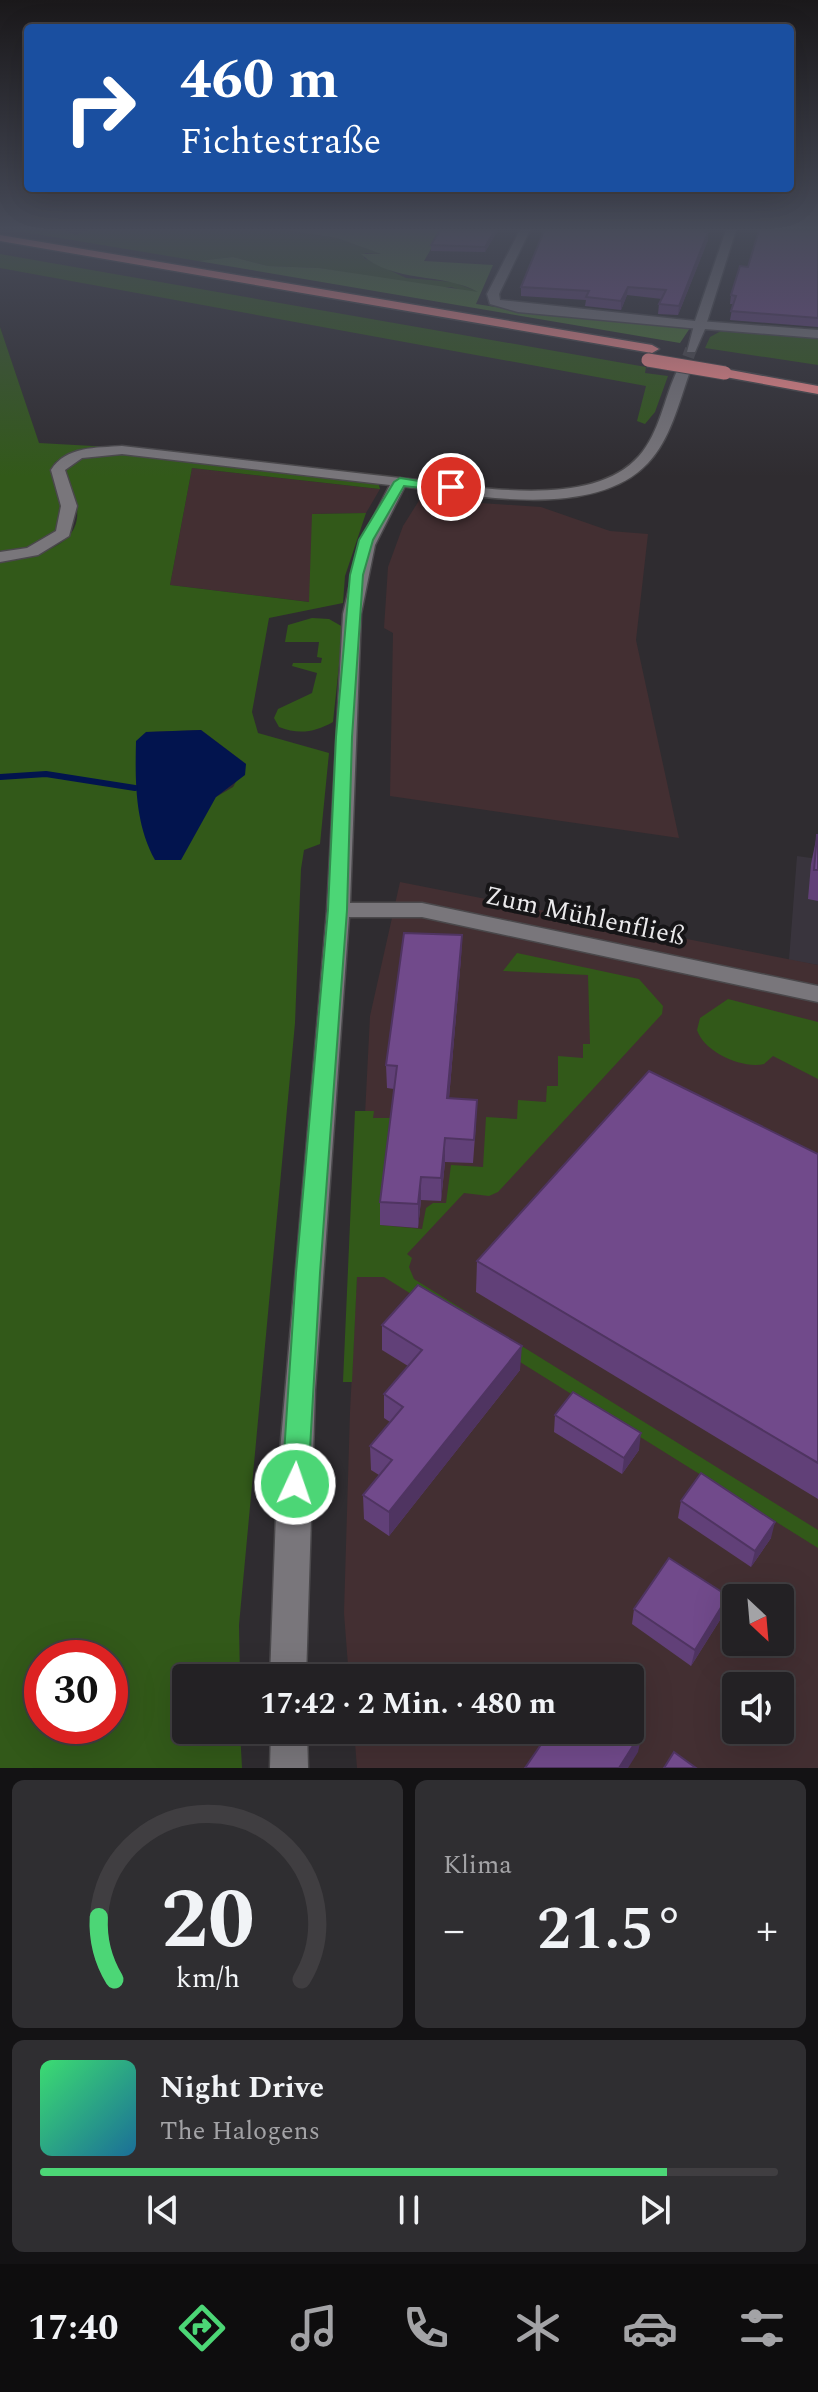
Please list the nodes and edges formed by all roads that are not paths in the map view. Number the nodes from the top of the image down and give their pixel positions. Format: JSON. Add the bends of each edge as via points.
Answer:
{"nodes":[{"id":1,"x":392,"y":313,"type":"edge"},
{"id":2,"x":414,"y":313,"type":"edge"},
{"id":3,"x":576,"y":313,"type":"edge"},
{"id":4,"x":704,"y":313,"type":"edge"},
{"id":5,"x":700,"y":325,"type":"junction"},
{"id":6,"x":818,"y":334,"type":"edge"},
{"id":7,"x":691,"y":349,"type":"tunnel mouth"},
{"id":8,"x":650,"y":355,"type":"junction"},
{"id":9,"x":726,"y":368,"type":"junction"},
{"id":10,"x":682,"y":374,"type":"tunnel mouth"},
{"id":11,"x":818,"y":377,"type":"edge"},
{"id":12,"x":818,"y":390,"type":"edge"},
{"id":13,"x":400,"y":482,"type":"junction"},
{"id":14,"x":0,"y":557,"type":"edge"},
{"id":15,"x":338,"y":910,"type":"junction"},
{"id":16,"x":818,"y":994,"type":"edge"},
{"id":17,"x":288,"y":1664,"type":"edge"},
{"id":18,"x":289,"y":1744,"type":"edge"},
{"id":19,"x":289,"y":1768,"type":"edge"}],
"edges":[{"from":1,"to":8,"type":"highway"},
{"from":2,"to":8,"type":"highway"},
{"from":3,"to":5,"type":"street"},
{"from":4,"to":5,"type":"street"},
{"from":5,"to":6,"type":"street"},
{"from":5,"to":7,"type":"street"},
{"from":8,"to":9,"type":"highway","bridge":true},
{"from":9,"to":11,"type":"highway"},
{"from":9,"to":12,"type":"highway"},
{"from":10,"to":13,"type":"street","via":[[669,414],[644,459],[621,478],[549,493]]},
{"from":13,"to":14,"type":"street","via":[[149,452],[94,451],[68,458],[58,470],[69,506],[63,533],[32,552]]},
{"from":13,"to":15,"type":"street","via":[[366,540],[356,575]]},
{"from":15,"to":16,"type":"street","name":"Zum Mühlenfließ","via":[[422,910]]},
{"from":15,"to":17,"type":"street","via":[[308,1273]]},
{"from":18,"to":19,"type":"street"}]}
